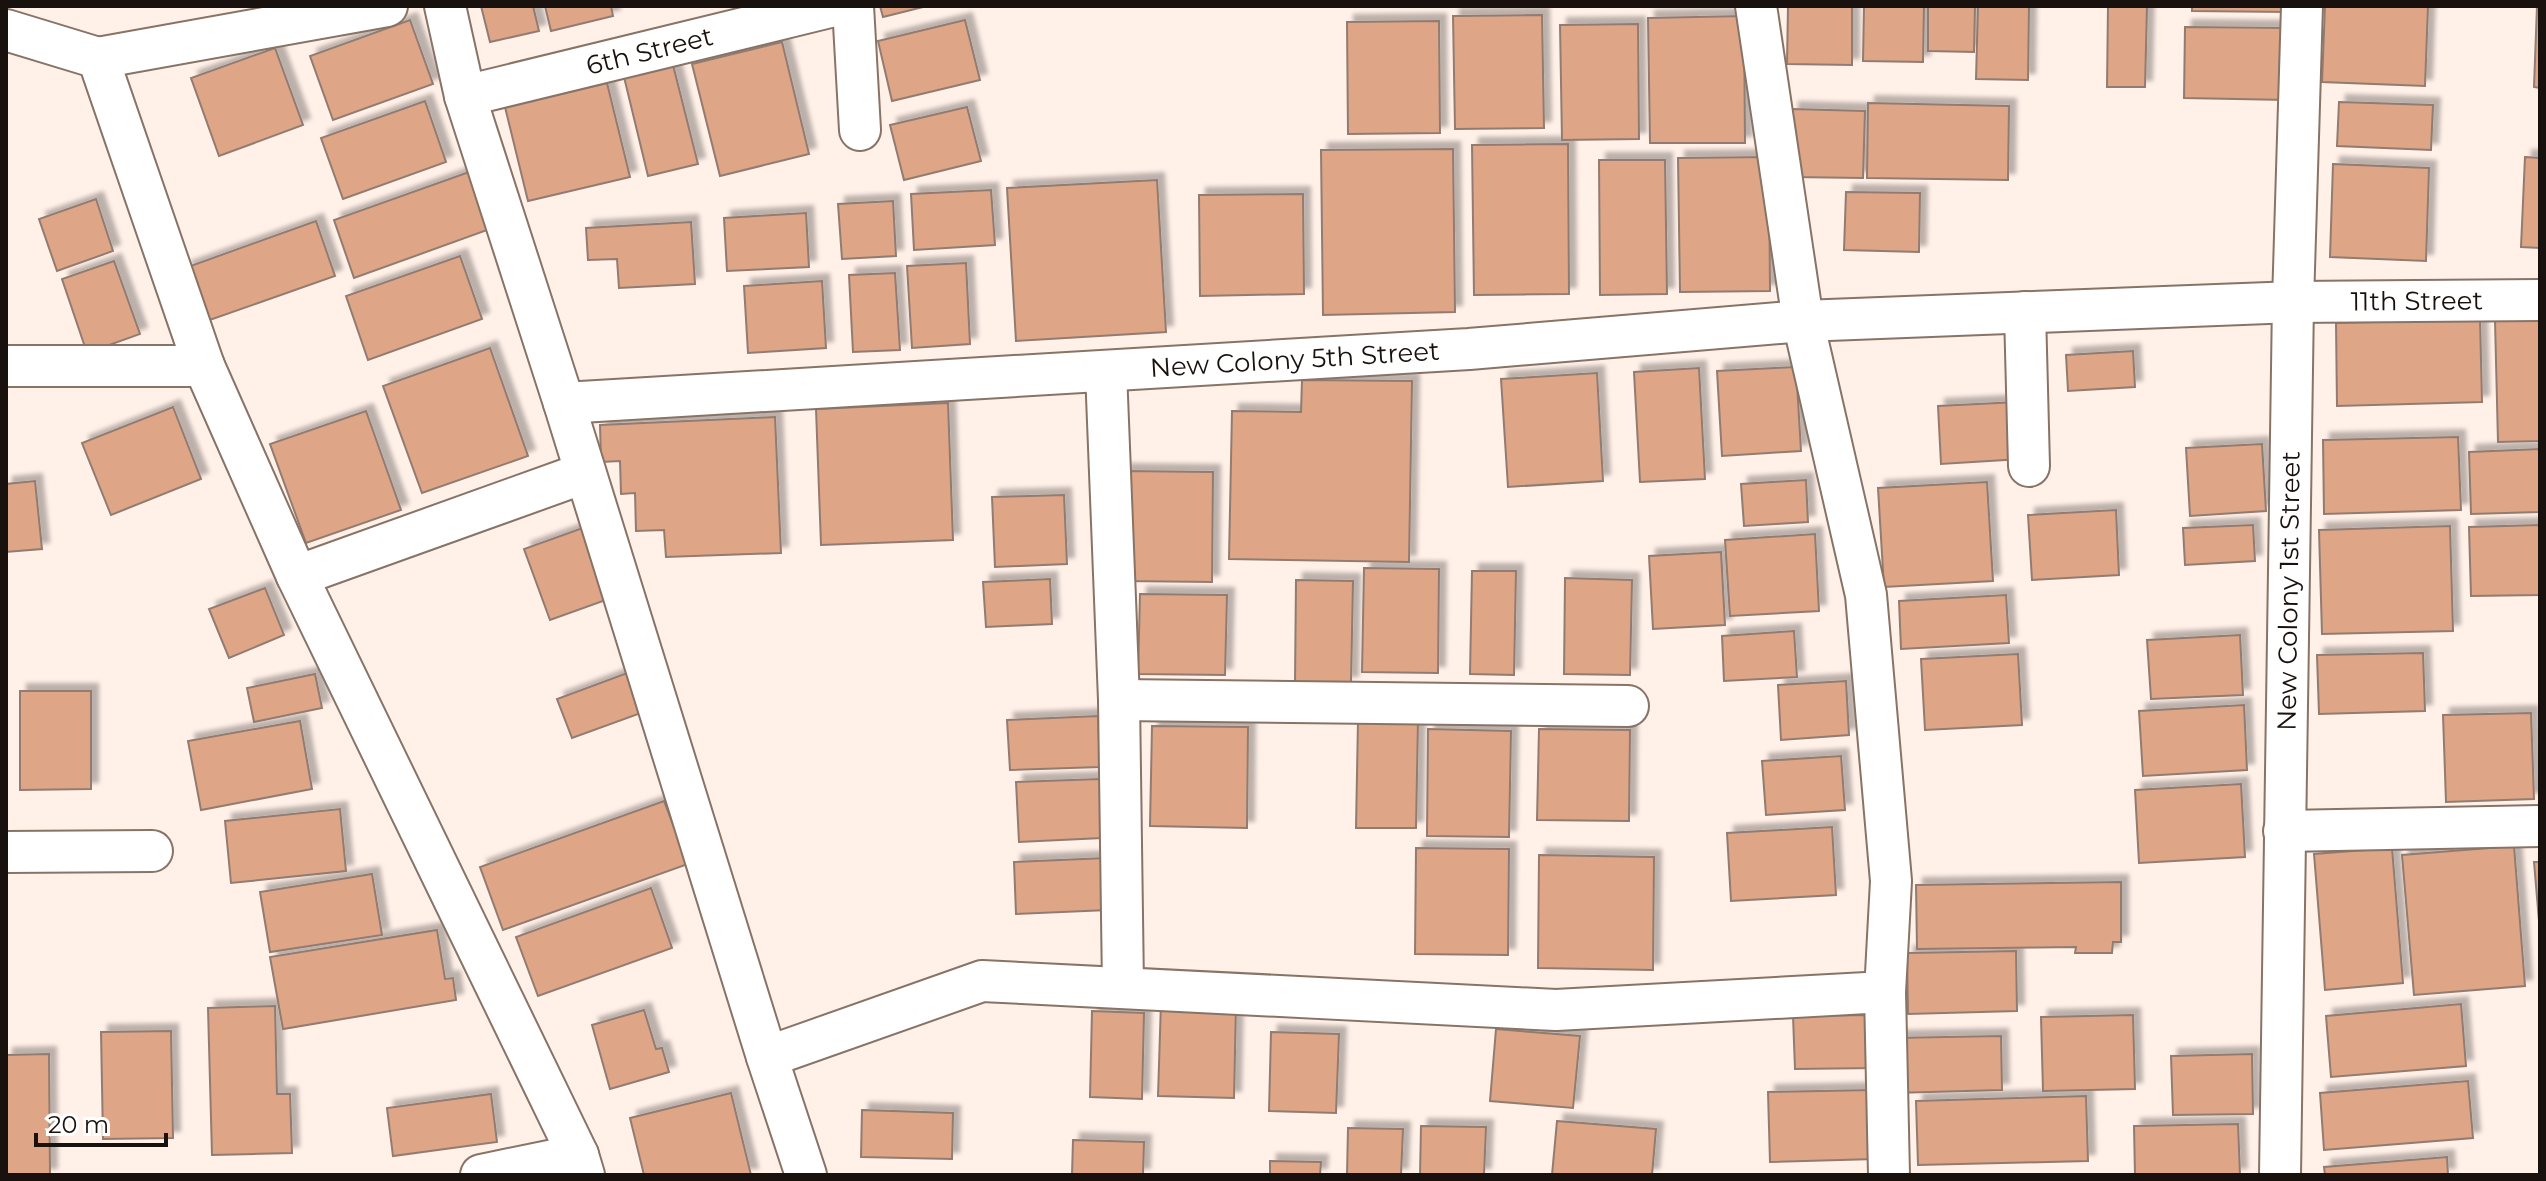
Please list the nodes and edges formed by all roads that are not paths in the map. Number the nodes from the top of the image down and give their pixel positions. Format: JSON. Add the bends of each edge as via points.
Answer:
{"nodes":[{"id":1,"x":387,"y":6,"type":"edge"},
{"id":2,"x":445,"y":6,"type":"edge"},
{"id":3,"x":834,"y":6,"type":"edge"},
{"id":4,"x":853,"y":6,"type":"edge"},
{"id":5,"x":1756,"y":6,"type":"edge"},
{"id":6,"x":2302,"y":6,"type":"edge"},
{"id":7,"x":6,"y":30,"type":"edge"},
{"id":8,"x":98,"y":58,"type":"junction"},
{"id":9,"x":465,"y":96,"type":"junction"},
{"id":10,"x":860,"y":130,"type":"dead end"},
{"id":11,"x":2540,"y":300,"type":"edge"},
{"id":12,"x":2293,"y":302,"type":"junction"},
{"id":13,"x":2025,"y":312,"type":"junction"},
{"id":14,"x":1803,"y":321,"type":"junction"},
{"id":15,"x":6,"y":366,"type":"edge"},
{"id":16,"x":204,"y":366,"type":"junction"},
{"id":17,"x":1106,"y":371,"type":"junction"},
{"id":18,"x":564,"y":403,"type":"junction"},
{"id":19,"x":2029,"y":466,"type":"dead end"},
{"id":20,"x":584,"y":473,"type":"junction"},
{"id":21,"x":297,"y":576,"type":"junction"},
{"id":22,"x":1119,"y":700,"type":"junction"},
{"id":23,"x":1628,"y":706,"type":"dead end"},
{"id":24,"x":2540,"y":826,"type":"edge"},
{"id":25,"x":2284,"y":831,"type":"junction"},
{"id":26,"x":152,"y":851,"type":"dead end"},
{"id":27,"x":6,"y":852,"type":"edge"},
{"id":28,"x":1123,"y":987,"type":"junction"},
{"id":29,"x":1885,"y":992,"type":"junction"},
{"id":30,"x":767,"y":1057,"type":"junction"},
{"id":31,"x":581,"y":1165,"type":"edge"},
{"id":32,"x":481,"y":1175,"type":"edge"},
{"id":33,"x":806,"y":1175,"type":"edge"},
{"id":34,"x":1889,"y":1175,"type":"edge"},
{"id":35,"x":2280,"y":1175,"type":"edge"}],
"edges":[{"from":1,"to":8,"type":"street"},
{"from":2,"to":9,"type":"street"},
{"from":3,"to":9,"type":"street","name":"6th Street"},
{"from":4,"to":10,"type":"street"},
{"from":5,"to":14,"type":"street"},
{"from":6,"to":12,"type":"street","name":"New Colony 1st Street"},
{"from":7,"to":8,"type":"street"},
{"from":8,"to":16,"type":"street"},
{"from":9,"to":18,"type":"street"},
{"from":11,"to":12,"type":"street","name":"11th Street"},
{"from":12,"to":13,"type":"street","name":"New Colony 5th Street"},
{"from":12,"to":25,"type":"street","name":"New Colony 1st Street"},
{"from":13,"to":14,"type":"street","name":"New Colony 5th Street"},
{"from":13,"to":19,"type":"street"},
{"from":14,"to":17,"type":"street","name":"New Colony 5th Street","via":[[1469,349]]},
{"from":14,"to":29,"type":"street","via":[[1866,595],[1891,881]]},
{"from":15,"to":16,"type":"street"},
{"from":16,"to":21,"type":"street"},
{"from":17,"to":18,"type":"street","name":"New Colony 5th Street"},
{"from":17,"to":22,"type":"street"},
{"from":18,"to":20,"type":"street"},
{"from":20,"to":21,"type":"street"},
{"from":20,"to":30,"type":"street"},
{"from":21,"to":31,"type":"street"},
{"from":22,"to":23,"type":"street"},
{"from":22,"to":28,"type":"street"},
{"from":24,"to":25,"type":"street"},
{"from":25,"to":35,"type":"street","name":"New Colony 1st Street"},
{"from":26,"to":27,"type":"street"},
{"from":28,"to":29,"type":"street","via":[[1556,1010]]},
{"from":28,"to":30,"type":"street","via":[[982,981]]},
{"from":29,"to":34,"type":"street"},
{"from":30,"to":33,"type":"street"},
{"from":31,"to":32,"type":"street"}]}
